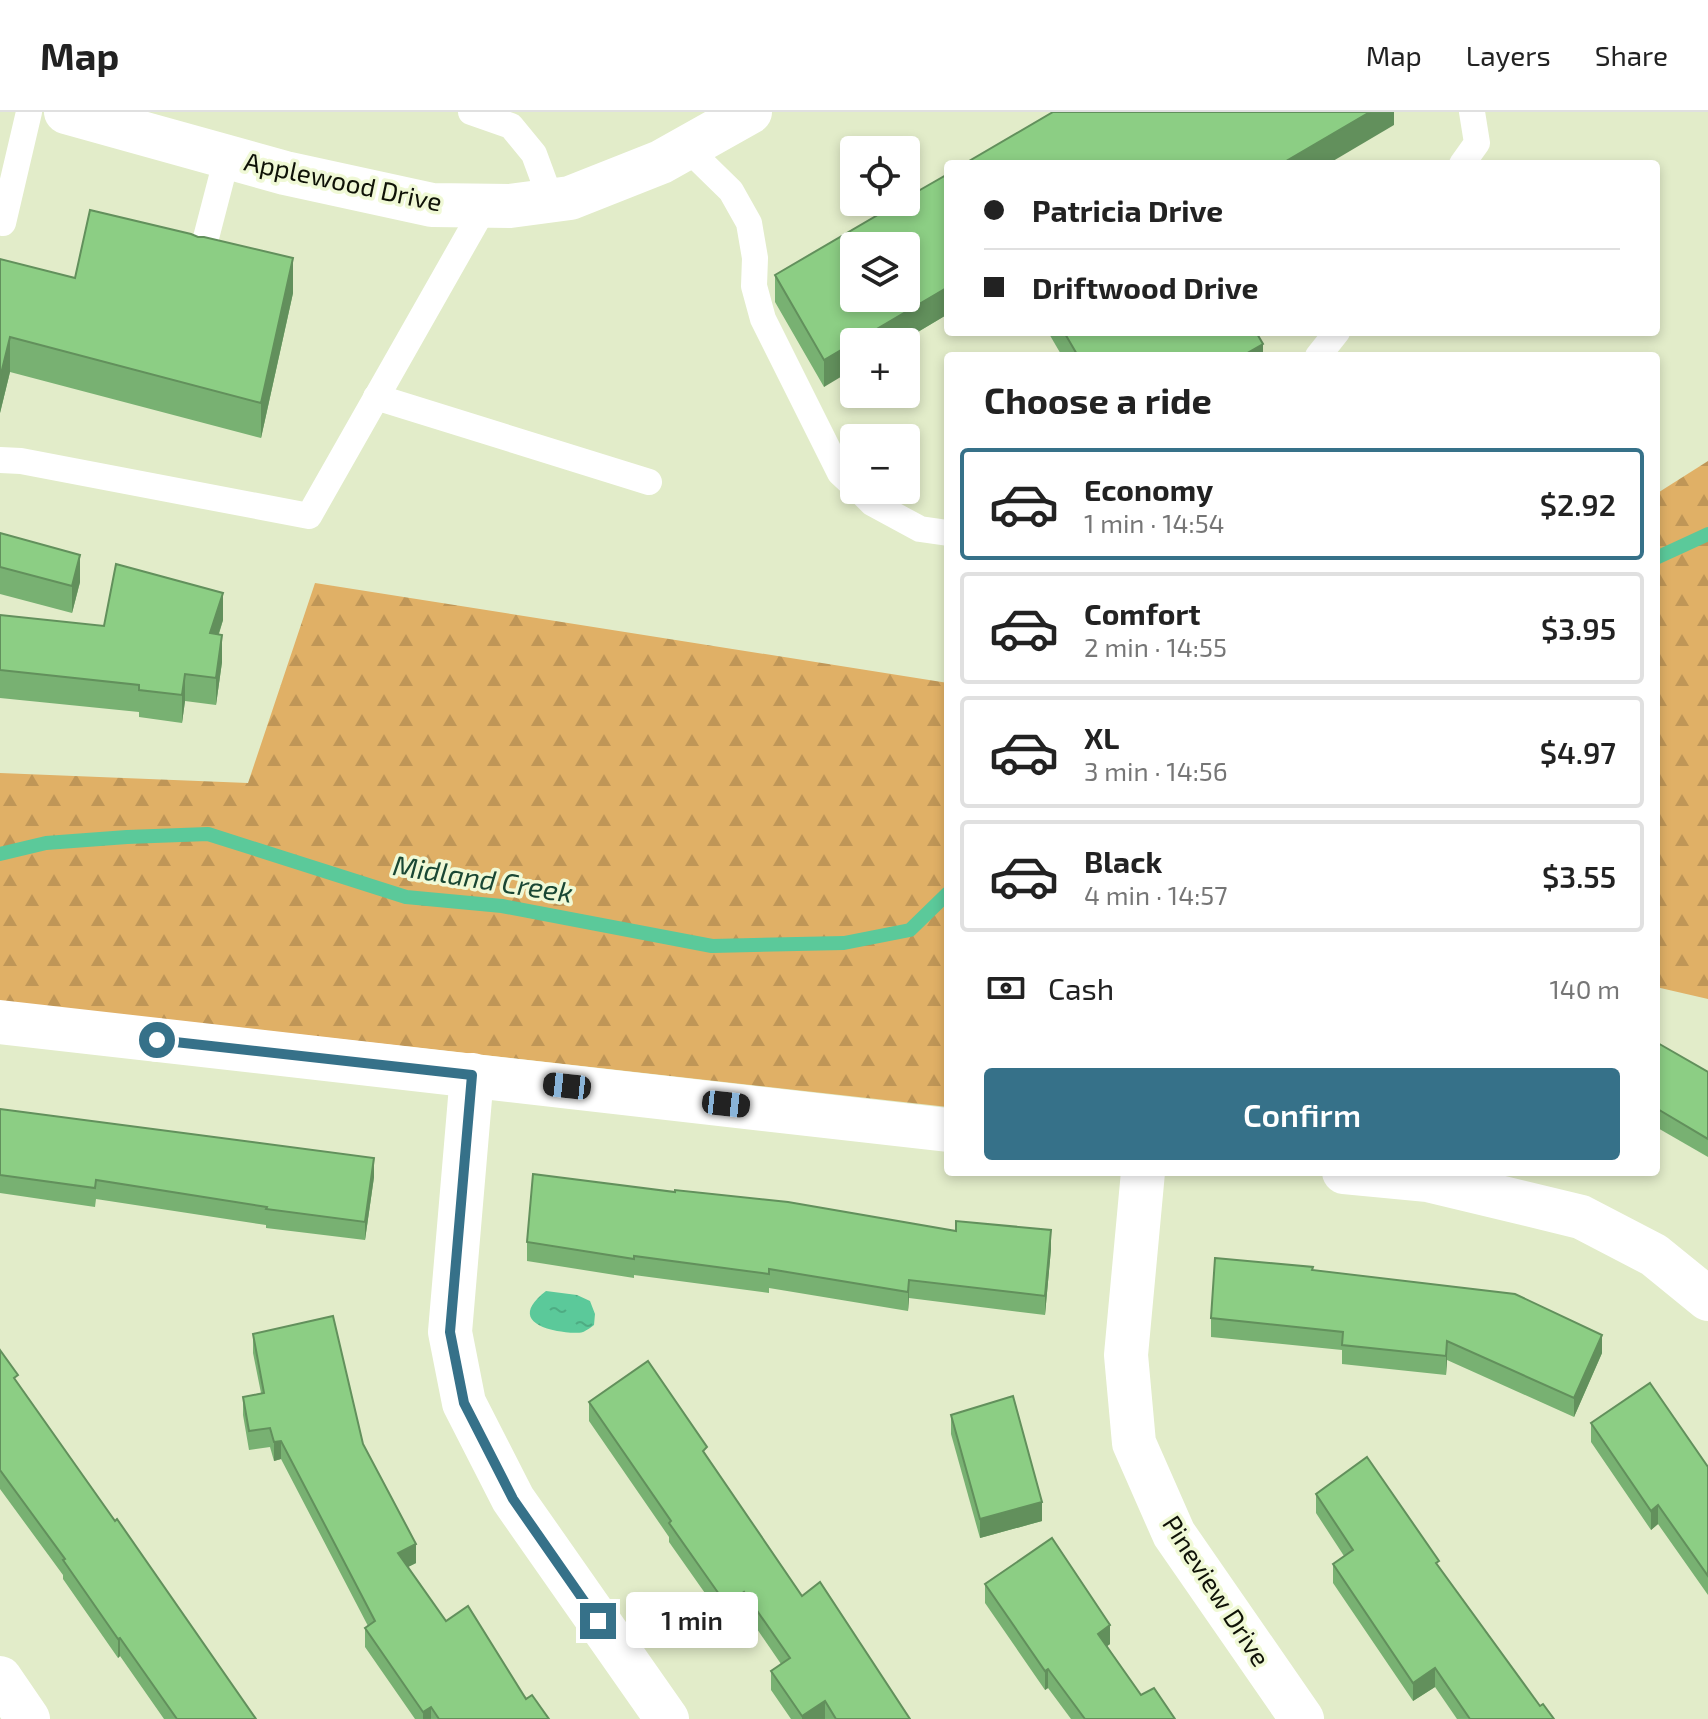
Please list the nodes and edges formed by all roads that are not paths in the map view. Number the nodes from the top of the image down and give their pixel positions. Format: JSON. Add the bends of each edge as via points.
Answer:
{"nodes":[{"id":1,"x":29,"y":112,"type":"edge"},
{"id":2,"x":66,"y":112,"type":"edge"},
{"id":3,"x":471,"y":112,"type":"edge"},
{"id":4,"x":750,"y":112,"type":"edge"},
{"id":5,"x":1472,"y":112,"type":"edge"},
{"id":6,"x":686,"y":147,"type":"junction"},
{"id":7,"x":227,"y":157,"type":"junction"},
{"id":8,"x":1465,"y":160,"type":"edge"},
{"id":9,"x":551,"y":200,"type":"junction"},
{"id":10,"x":485,"y":206,"type":"junction"},
{"id":11,"x":0,"y":222,"type":"edge"},
{"id":12,"x":201,"y":257,"type":"edge"},
{"id":13,"x":1334,"y":336,"type":"edge"},
{"id":14,"x":1321,"y":352,"type":"edge"},
{"id":15,"x":376,"y":397,"type":"junction"},
{"id":16,"x":0,"y":460,"type":"edge"},
{"id":17,"x":840,"y":473,"type":"edge"},
{"id":18,"x":649,"y":482,"type":"dead end"},
{"id":19,"x":874,"y":504,"type":"edge"},
{"id":20,"x":944,"y":532,"type":"edge"},
{"id":21,"x":0,"y":1022,"type":"edge"},
{"id":22,"x":472,"y":1075,"type":"junction"},
{"id":23,"x":944,"y":1130,"type":"edge"},
{"id":24,"x":1143,"y":1176,"type":"edge"},
{"id":25,"x":1386,"y":1176,"type":"edge"},
{"id":26,"x":1708,"y":1299,"type":"edge"},
{"id":27,"x":0,"y":1678,"type":"edge"},
{"id":28,"x":28,"y":1719,"type":"edge"},
{"id":29,"x":667,"y":1719,"type":"edge"},
{"id":30,"x":1302,"y":1719,"type":"edge"}],
"edges":[{"from":1,"to":11,"type":"lane"},
{"from":2,"to":7,"type":"street","name":"Applewood Drive"},
{"from":3,"to":9,"type":"lane","via":[[511,126],[534,154]]},
{"from":4,"to":6,"type":"street","name":"Applewood Drive"},
{"from":5,"to":8,"type":"lane","via":[[1477,143]]},
{"from":6,"to":9,"type":"street","name":"Applewood Drive","via":[[570,198]]},
{"from":6,"to":17,"type":"lane","via":[[731,191],[749,223],[754,286],[763,319]]},
{"from":7,"to":10,"type":"street","name":"Applewood Drive","via":[[432,205]]},
{"from":7,"to":12,"type":"lane"},
{"from":9,"to":10,"type":"street","name":"Applewood Drive"},
{"from":10,"to":15,"type":"lane"},
{"from":13,"to":14,"type":"lane"},
{"from":15,"to":16,"type":"lane","via":[[309,516]]},
{"from":15,"to":18,"type":"lane"},
{"from":19,"to":20,"type":"lane","via":[[920,529]]},
{"from":21,"to":22,"type":"street"},
{"from":22,"to":23,"type":"street"},
{"from":22,"to":29,"type":"street","via":[[450,1332],[464,1403],[513,1499]]},
{"from":24,"to":30,"type":"street","name":"Pineview Drive","via":[[1126,1355],[1134,1443],[1174,1534]]},
{"from":25,"to":26,"type":"street","via":[[1428,1180],[1581,1217],[1654,1255]]},
{"from":27,"to":28,"type":"street"}]}
